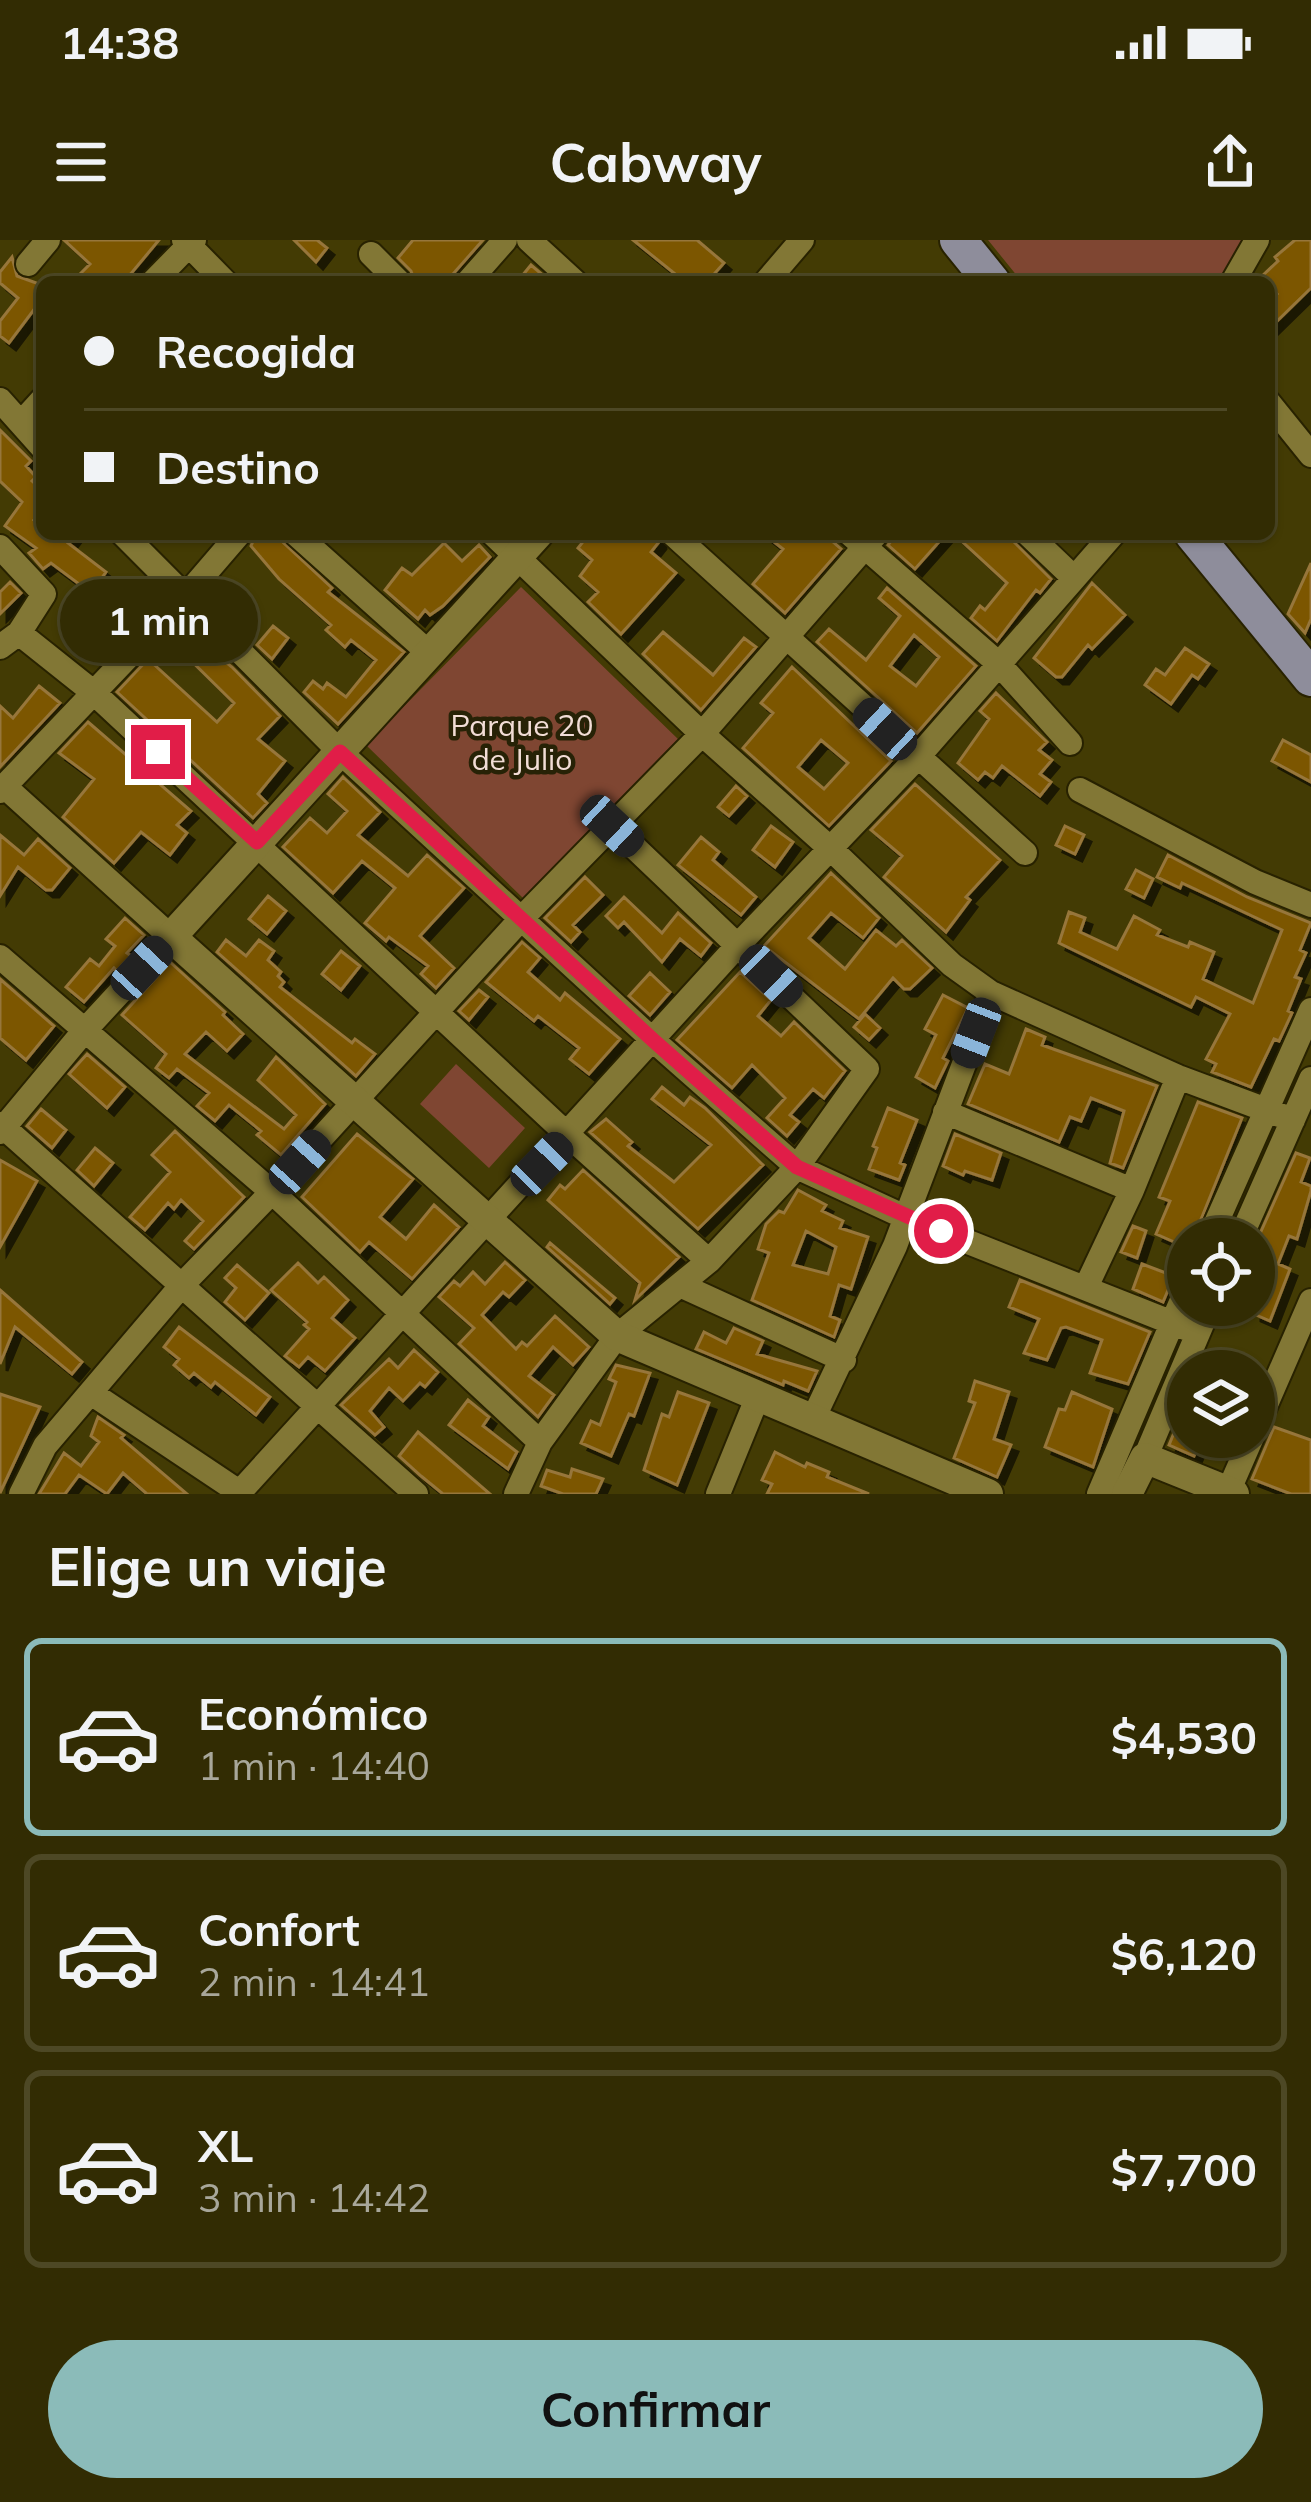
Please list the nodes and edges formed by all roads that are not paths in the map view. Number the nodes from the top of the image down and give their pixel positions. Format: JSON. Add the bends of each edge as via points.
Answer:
{"nodes":[{"id":1,"x":48,"y":240,"type":"edge"},
{"id":2,"x":505,"y":240,"type":"edge"},
{"id":3,"x":529,"y":240,"type":"edge"},
{"id":4,"x":802,"y":240,"type":"edge"},
{"id":5,"x":958,"y":240,"type":"edge"},
{"id":6,"x":1257,"y":240,"type":"edge"},
{"id":7,"x":189,"y":242,"type":"edge"},
{"id":8,"x":371,"y":254,"type":"dead end"},
{"id":9,"x":28,"y":264,"type":"dead end"},
{"id":10,"x":158,"y":276,"type":"edge"},
{"id":11,"x":220,"y":276,"type":"edge"},
{"id":12,"x":393,"y":276,"type":"edge"},
{"id":13,"x":473,"y":276,"type":"edge"},
{"id":14,"x":568,"y":276,"type":"edge"},
{"id":15,"x":771,"y":276,"type":"edge"},
{"id":16,"x":987,"y":276,"type":"edge"},
{"id":17,"x":1236,"y":276,"type":"edge"},
{"id":18,"x":0,"y":400,"type":"edge"},
{"id":19,"x":36,"y":407,"type":"edge"},
{"id":20,"x":1275,"y":410,"type":"edge"},
{"id":21,"x":21,"y":423,"type":"junction"},
{"id":22,"x":36,"y":440,"type":"edge"},
{"id":23,"x":1311,"y":455,"type":"edge"},
{"id":24,"x":129,"y":540,"type":"edge"},
{"id":25,"x":234,"y":540,"type":"edge"},
{"id":26,"x":303,"y":540,"type":"edge"},
{"id":27,"x":680,"y":540,"type":"edge"},
{"id":28,"x":861,"y":540,"type":"edge"},
{"id":29,"x":865,"y":540,"type":"edge"},
{"id":30,"x":1034,"y":540,"type":"edge"},
{"id":31,"x":1108,"y":540,"type":"edge"},
{"id":32,"x":1197,"y":540,"type":"edge"},
{"id":33,"x":527,"y":545,"type":"edge"},
{"id":34,"x":0,"y":547,"type":"edge"},
{"id":35,"x":1074,"y":578,"type":"junction"},
{"id":36,"x":184,"y":598,"type":"junction"},
{"id":37,"x":787,"y":639,"type":"junction"},
{"id":38,"x":9,"y":640,"type":"edge"},
{"id":39,"x":429,"y":653,"type":"junction"},
{"id":40,"x":999,"y":664,"type":"junction"},
{"id":41,"x":1311,"y":679,"type":"edge"},
{"id":42,"x":92,"y":692,"type":"junction"},
{"id":43,"x":702,"y":734,"type":"junction"},
{"id":44,"x":1070,"y":743,"type":"dead end"},
{"id":45,"x":340,"y":752,"type":"junction"},
{"id":46,"x":917,"y":758,"type":"junction"},
{"id":47,"x":2,"y":788,"type":"edge"},
{"id":48,"x":1080,"y":790,"type":"dead end"},
{"id":49,"x":612,"y":826,"type":"junction"},
{"id":50,"x":257,"y":842,"type":"junction"},
{"id":51,"x":832,"y":850,"type":"junction"},
{"id":52,"x":1025,"y":853,"type":"dead end"},
{"id":53,"x":1311,"y":905,"type":"edge"},
{"id":54,"x":521,"y":919,"type":"junction"},
{"id":55,"x":171,"y":938,"type":"junction"},
{"id":56,"x":739,"y":944,"type":"junction"},
{"id":57,"x":0,"y":957,"type":"edge"},
{"id":58,"x":991,"y":993,"type":"junction"},
{"id":59,"x":1311,"y":1010,"type":"edge"},
{"id":60,"x":438,"y":1011,"type":"junction"},
{"id":61,"x":85,"y":1030,"type":"junction"},
{"id":62,"x":654,"y":1041,"type":"junction"},
{"id":63,"x":1178,"y":1077,"type":"junction"},
{"id":64,"x":1311,"y":1078,"type":"edge"},
{"id":65,"x":355,"y":1101,"type":"junction"},
{"id":66,"x":1265,"y":1111,"type":"junction"},
{"id":67,"x":945,"y":1112,"type":"junction"},
{"id":68,"x":1293,"y":1120,"type":"junction"},
{"id":69,"x":1,"y":1128,"type":"edge"},
{"id":70,"x":569,"y":1136,"type":"junction"},
{"id":71,"x":797,"y":1167,"type":"junction"},
{"id":72,"x":1132,"y":1190,"type":"junction"},
{"id":73,"x":272,"y":1192,"type":"junction"},
{"id":74,"x":905,"y":1217,"type":"junction"},
{"id":75,"x":1218,"y":1218,"type":"edge"},
{"id":76,"x":1249,"y":1218,"type":"edge"},
{"id":77,"x":488,"y":1220,"type":"junction"},
{"id":78,"x":709,"y":1261,"type":"junction"},
{"id":79,"x":680,"y":1285,"type":"junction"},
{"id":80,"x":182,"y":1286,"type":"junction"},
{"id":81,"x":1087,"y":1287,"type":"junction"},
{"id":82,"x":1311,"y":1301,"type":"edge"},
{"id":83,"x":402,"y":1314,"type":"junction"},
{"id":84,"x":1167,"y":1320,"type":"edge"},
{"id":85,"x":1170,"y":1326,"type":"edge"},
{"id":86,"x":1181,"y":1326,"type":"edge"},
{"id":87,"x":1201,"y":1326,"type":"edge"},
{"id":88,"x":1198,"y":1333,"type":"junction"},
{"id":89,"x":617,"y":1336,"type":"junction"},
{"id":90,"x":844,"y":1360,"type":"junction"},
{"id":91,"x":1275,"y":1384,"type":"edge"},
{"id":92,"x":91,"y":1393,"type":"junction"},
{"id":93,"x":758,"y":1396,"type":"junction"},
{"id":94,"x":317,"y":1406,"type":"junction"},
{"id":95,"x":813,"y":1419,"type":"junction"},
{"id":96,"x":540,"y":1442,"type":"junction"},
{"id":97,"x":1145,"y":1458,"type":"junction"},
{"id":98,"x":1244,"y":1458,"type":"edge"},
{"id":99,"x":240,"y":1493,"type":"edge"},
{"id":100,"x":1231,"y":1493,"type":"edge"},
{"id":101,"x":21,"y":1494,"type":"edge"},
{"id":102,"x":416,"y":1494,"type":"edge"},
{"id":103,"x":515,"y":1494,"type":"edge"},
{"id":104,"x":718,"y":1494,"type":"edge"},
{"id":105,"x":988,"y":1494,"type":"edge"},
{"id":106,"x":1099,"y":1494,"type":"edge"},
{"id":107,"x":1127,"y":1494,"type":"edge"}],
"edges":[{"from":1,"to":9,"type":"street"},
{"from":2,"to":13,"type":"street"},
{"from":3,"to":14,"type":"street"},
{"from":4,"to":15,"type":"street"},
{"from":5,"to":16,"type":"main road"},
{"from":6,"to":17,"type":"street"},
{"from":7,"to":10,"type":"street"},
{"from":7,"to":11,"type":"street"},
{"from":8,"to":12,"type":"street"},
{"from":18,"to":21,"type":"street"},
{"from":19,"to":21,"type":"street"},
{"from":20,"to":23,"type":"street"},
{"from":21,"to":22,"type":"street"},
{"from":24,"to":36,"type":"street"},
{"from":25,"to":36,"type":"street"},
{"from":26,"to":39,"type":"street"},
{"from":27,"to":37,"type":"street"},
{"from":28,"to":37,"type":"street"},
{"from":29,"to":40,"type":"street"},
{"from":30,"to":35,"type":"street"},
{"from":31,"to":35,"type":"street"},
{"from":32,"to":41,"type":"main road"},
{"from":33,"to":39,"type":"street"},
{"from":33,"to":43,"type":"street"},
{"from":34,"to":38,"type":"street","via":[[44,594]]},
{"from":35,"to":40,"type":"street"},
{"from":36,"to":42,"type":"street"},
{"from":36,"to":45,"type":"street"},
{"from":37,"to":43,"type":"street"},
{"from":37,"to":46,"type":"street"},
{"from":38,"to":42,"type":"street"},
{"from":39,"to":45,"type":"street"},
{"from":40,"to":44,"type":"street"},
{"from":40,"to":46,"type":"street"},
{"from":42,"to":47,"type":"street"},
{"from":42,"to":50,"type":"street"},
{"from":43,"to":49,"type":"street"},
{"from":43,"to":51,"type":"street"},
{"from":45,"to":50,"type":"street"},
{"from":45,"to":54,"type":"street"},
{"from":46,"to":51,"type":"street"},
{"from":46,"to":52,"type":"street"},
{"from":47,"to":55,"type":"street"},
{"from":48,"to":53,"type":"street"},
{"from":49,"to":54,"type":"street"},
{"from":49,"to":56,"type":"street"},
{"from":50,"to":55,"type":"street"},
{"from":50,"to":60,"type":"street"},
{"from":51,"to":56,"type":"street"},
{"from":51,"to":58,"type":"street"},
{"from":54,"to":60,"type":"street"},
{"from":54,"to":62,"type":"street"},
{"from":55,"to":61,"type":"street"},
{"from":55,"to":65,"type":"street"},
{"from":56,"to":62,"type":"street"},
{"from":56,"to":71,"type":"street","via":[[867,1070]]},
{"from":57,"to":61,"type":"street"},
{"from":58,"to":63,"type":"street"},
{"from":58,"to":67,"type":"street"},
{"from":59,"to":66,"type":"street"},
{"from":60,"to":65,"type":"street"},
{"from":60,"to":70,"type":"street"},
{"from":61,"to":69,"type":"street"},
{"from":61,"to":73,"type":"street"},
{"from":62,"to":70,"type":"street"},
{"from":62,"to":71,"type":"street"},
{"from":63,"to":66,"type":"street"},
{"from":63,"to":72,"type":"street"},
{"from":64,"to":68,"type":"street"},
{"from":65,"to":73,"type":"street"},
{"from":65,"to":77,"type":"street"},
{"from":66,"to":68,"type":"street"},
{"from":66,"to":75,"type":"street"},
{"from":67,"to":72,"type":"street"},
{"from":67,"to":74,"type":"street"},
{"from":68,"to":76,"type":"street"},
{"from":69,"to":80,"type":"street"},
{"from":70,"to":77,"type":"street"},
{"from":70,"to":78,"type":"street"},
{"from":71,"to":74,"type":"street"},
{"from":71,"to":78,"type":"street"},
{"from":72,"to":81,"type":"street"},
{"from":73,"to":80,"type":"street"},
{"from":73,"to":83,"type":"street"},
{"from":74,"to":81,"type":"street"},
{"from":74,"to":90,"type":"street"},
{"from":77,"to":83,"type":"street"},
{"from":77,"to":89,"type":"street"},
{"from":78,"to":79,"type":"street"},
{"from":79,"to":89,"type":"street"},
{"from":79,"to":90,"type":"street"},
{"from":80,"to":92,"type":"street"},
{"from":80,"to":94,"type":"street"},
{"from":81,"to":84,"type":"street"},
{"from":82,"to":91,"type":"street"},
{"from":83,"to":94,"type":"street"},
{"from":83,"to":96,"type":"street"},
{"from":85,"to":106,"type":"street"},
{"from":86,"to":88,"type":"street"},
{"from":87,"to":88,"type":"street"},
{"from":88,"to":97,"type":"street"},
{"from":89,"to":93,"type":"street"},
{"from":89,"to":96,"type":"street"},
{"from":90,"to":95,"type":"street"},
{"from":92,"to":99,"type":"street"},
{"from":92,"to":101,"type":"street","via":[[45,1445]]},
{"from":93,"to":95,"type":"street"},
{"from":93,"to":104,"type":"street"},
{"from":94,"to":99,"type":"street"},
{"from":94,"to":102,"type":"street"},
{"from":95,"to":105,"type":"street"},
{"from":96,"to":103,"type":"street"},
{"from":97,"to":100,"type":"street"},
{"from":97,"to":107,"type":"street"},
{"from":98,"to":100,"type":"street"}]}
